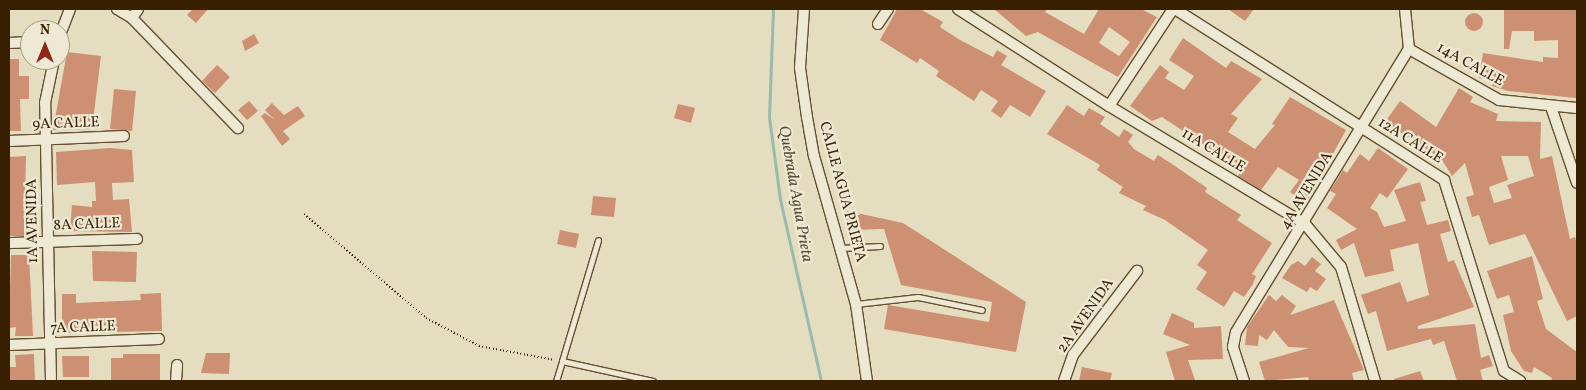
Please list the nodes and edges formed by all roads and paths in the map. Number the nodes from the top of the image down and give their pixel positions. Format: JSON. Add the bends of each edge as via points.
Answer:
{"nodes":[{"id":1,"x":117,"y":9,"type":"edge"},
{"id":2,"x":804,"y":9,"type":"edge"},
{"id":3,"x":888,"y":9,"type":"edge"},
{"id":4,"x":958,"y":9,"type":"edge"},
{"id":5,"x":1174,"y":9,"type":"edge"},
{"id":6,"x":1405,"y":9,"type":"edge"},
{"id":7,"x":135,"y":13,"type":"edge"},
{"id":8,"x":878,"y":24,"type":"dead end"},
{"id":9,"x":1409,"y":50,"type":"junction"},
{"id":10,"x":52,"y":70,"type":"edge"},
{"id":11,"x":1109,"y":106,"type":"junction"},
{"id":12,"x":1551,"y":107,"type":"junction"},
{"id":13,"x":1577,"y":108,"type":"edge"},
{"id":14,"x":238,"y":128,"type":"dead end"},
{"id":15,"x":1362,"y":128,"type":"junction"},
{"id":16,"x":124,"y":136,"type":"dead end"},
{"id":17,"x":46,"y":140,"type":"junction"},
{"id":18,"x":9,"y":141,"type":"edge"},
{"id":19,"x":1577,"y":183,"type":"edge"},
{"id":20,"x":304,"y":214,"type":"dead end"},
{"id":21,"x":1306,"y":224,"type":"junction"},
{"id":22,"x":137,"y":239,"type":"dead end"},
{"id":23,"x":598,"y":240,"type":"dead end"},
{"id":24,"x":48,"y":242,"type":"junction"},
{"id":25,"x":9,"y":243,"type":"edge"},
{"id":26,"x":880,"y":246,"type":"dead end"},
{"id":27,"x":840,"y":248,"type":"junction"},
{"id":28,"x":1137,"y":271,"type":"dead end"},
{"id":29,"x":856,"y":304,"type":"junction"},
{"id":30,"x":982,"y":310,"type":"dead end"},
{"id":31,"x":159,"y":339,"type":"dead end"},
{"id":32,"x":50,"y":344,"type":"junction"},
{"id":33,"x":9,"y":345,"type":"edge"},
{"id":34,"x":562,"y":361,"type":"junction"},
{"id":35,"x":177,"y":365,"type":"dead end"},
{"id":36,"x":1504,"y":371,"type":"junction"},
{"id":37,"x":51,"y":381,"type":"edge"},
{"id":38,"x":176,"y":381,"type":"edge"},
{"id":39,"x":556,"y":381,"type":"edge"},
{"id":40,"x":653,"y":381,"type":"edge"},
{"id":41,"x":867,"y":381,"type":"edge"},
{"id":42,"x":1064,"y":381,"type":"edge"},
{"id":43,"x":1244,"y":381,"type":"edge"},
{"id":44,"x":1375,"y":381,"type":"edge"},
{"id":45,"x":1498,"y":381,"type":"edge"},
{"id":46,"x":1520,"y":381,"type":"edge"}],
"edges":[{"from":1,"to":7,"type":"street"},
{"from":2,"to":27,"type":"street","name":"CALLE AGUA PRIETA","via":[[800,68],[807,117]]},
{"from":3,"to":8,"type":"street"},
{"from":4,"to":11,"type":"street","name":"11A CALLE"},
{"from":5,"to":11,"type":"street"},
{"from":5,"to":15,"type":"street","name":"12A CALLE"},
{"from":6,"to":9,"type":"street"},
{"from":7,"to":14,"type":"street"},
{"from":9,"to":12,"type":"street","name":"14A CALLE","via":[[1499,100]]},
{"from":9,"to":15,"type":"street","name":"4A AVENIDA"},
{"from":10,"to":17,"type":"street","name":"1A AVENIDA","via":[[45,103]]},
{"from":11,"to":21,"type":"street","name":"11A CALLE"},
{"from":12,"to":13,"type":"street","name":"14A CALLE"},
{"from":12,"to":19,"type":"street"},
{"from":15,"to":21,"type":"street","name":"4A AVENIDA"},
{"from":15,"to":36,"type":"street","name":"12A CALLE","via":[[1447,184]]},
{"from":16,"to":17,"type":"street","name":"9A CALLE"},
{"from":17,"to":18,"type":"street","name":"9A CALLE"},
{"from":17,"to":24,"type":"street","name":"1A AVENIDA"},
{"from":20,"to":34,"type":"path","via":[[426,318],[479,346]]},
{"from":21,"to":43,"type":"street","name":"4A AVENIDA","via":[[1236,332],[1233,347]]},
{"from":21,"to":44,"type":"street","name":"11A CALLE","via":[[1340,267]]},
{"from":22,"to":24,"type":"street","name":"8A CALLE"},
{"from":23,"to":34,"type":"lane"},
{"from":24,"to":25,"type":"street","name":"8A CALLE"},
{"from":24,"to":32,"type":"street","name":"1A AVENIDA"},
{"from":26,"to":27,"type":"lane"},
{"from":27,"to":29,"type":"street","name":"CALLE AGUA PRIETA"},
{"from":28,"to":42,"type":"street","name":"2A AVENIDA","via":[[1073,355]]},
{"from":29,"to":30,"type":"lane","via":[[918,297]]},
{"from":29,"to":41,"type":"street","name":"CALLE AGUA PRIETA"},
{"from":31,"to":32,"type":"street","name":"7A CALLE"},
{"from":32,"to":33,"type":"street","name":"7A CALLE"},
{"from":32,"to":37,"type":"street","name":"1A AVENIDA"},
{"from":34,"to":39,"type":"lane"},
{"from":34,"to":40,"type":"lane"},
{"from":35,"to":38,"type":"street"},
{"from":36,"to":45,"type":"street"},
{"from":36,"to":46,"type":"street"}]}
